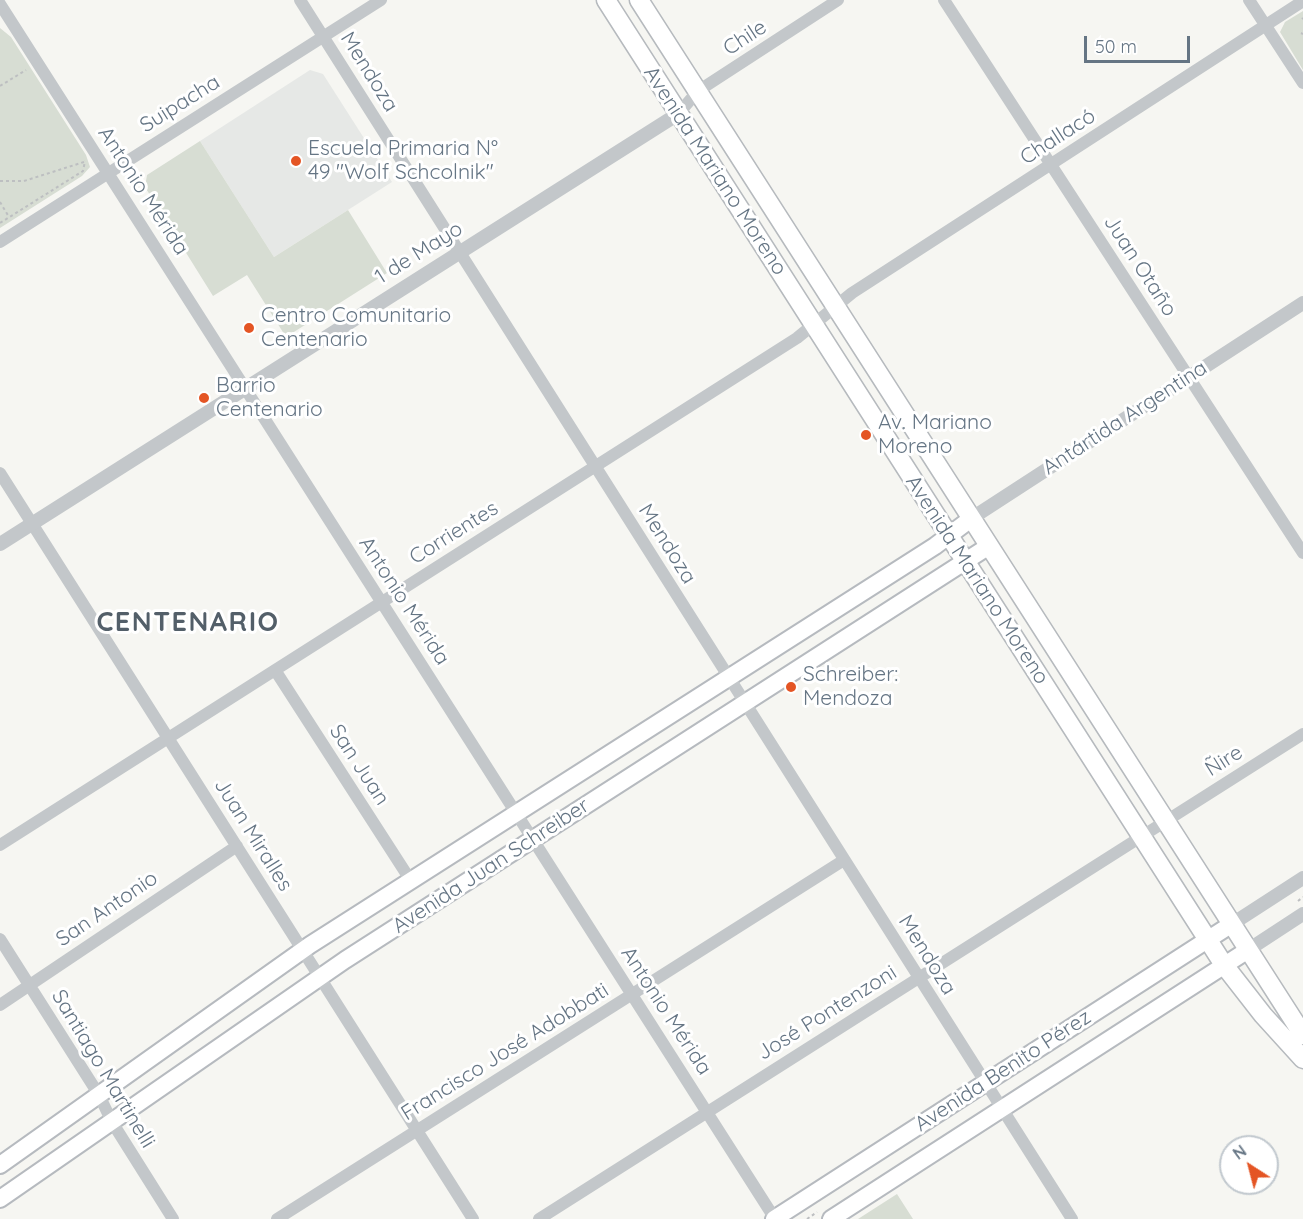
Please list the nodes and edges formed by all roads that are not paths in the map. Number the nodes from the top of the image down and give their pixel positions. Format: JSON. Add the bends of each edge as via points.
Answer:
{"nodes":[{"id":1,"x":14,"y":0,"type":"edge"},
{"id":2,"x":300,"y":0,"type":"edge"},
{"id":3,"x":381,"y":0,"type":"edge"},
{"id":4,"x":606,"y":0,"type":"edge"},
{"id":5,"x":639,"y":0,"type":"edge"},
{"id":6,"x":838,"y":0,"type":"edge"},
{"id":7,"x":944,"y":0,"type":"edge"},
{"id":8,"x":1249,"y":0,"type":"edge"},
{"id":9,"x":1303,"y":1,"type":"edge"},
{"id":10,"x":1,"y":7,"type":"edge"},
{"id":11,"x":1266,"y":26,"type":"junction"},
{"id":12,"x":323,"y":36,"type":"junction"},
{"id":13,"x":1303,"y":83,"type":"edge"},
{"id":14,"x":698,"y":91,"type":"junction"},
{"id":15,"x":678,"y":114,"type":"junction"},
{"id":16,"x":1051,"y":165,"type":"junction"},
{"id":17,"x":108,"y":173,"type":"junction"},
{"id":18,"x":0,"y":242,"type":"edge"},
{"id":19,"x":460,"y":252,"type":"junction"},
{"id":20,"x":1303,"y":303,"type":"edge"},
{"id":21,"x":836,"y":307,"type":"junction"},
{"id":22,"x":814,"y":326,"type":"junction"},
{"id":23,"x":1189,"y":377,"type":"junction"},
{"id":24,"x":245,"y":388,"type":"junction"},
{"id":25,"x":595,"y":466,"type":"junction"},
{"id":26,"x":0,"y":473,"type":"edge"},
{"id":27,"x":972,"y":518,"type":"junction"},
{"id":28,"x":32,"y":524,"type":"junction"},
{"id":29,"x":948,"y":535,"type":"junction"},
{"id":30,"x":0,"y":544,"type":"edge"},
{"id":31,"x":989,"y":546,"type":"junction"},
{"id":32,"x":1303,"y":553,"type":"edge"},
{"id":33,"x":965,"y":561,"type":"junction"},
{"id":34,"x":382,"y":602,"type":"junction"},
{"id":35,"x":275,"y":670,"type":"junction"},
{"id":36,"x":729,"y":678,"type":"junction"},
{"id":37,"x":745,"y":703,"type":"junction"},
{"id":38,"x":1303,"y":734,"type":"edge"},
{"id":39,"x":168,"y":738,"type":"junction"},
{"id":40,"x":516,"y":813,"type":"junction"},
{"id":41,"x":1166,"y":821,"type":"junction"},
{"id":42,"x":1142,"y":837,"type":"junction"},
{"id":43,"x":533,"y":839,"type":"junction"},
{"id":44,"x":0,"y":845,"type":"edge"},
{"id":45,"x":237,"y":846,"type":"junction"},
{"id":46,"x":844,"y":860,"type":"junction"},
{"id":47,"x":1303,"y":878,"type":"edge"},
{"id":48,"x":411,"y":881,"type":"junction"},
{"id":49,"x":1303,"y":914,"type":"edge"},
{"id":50,"x":1232,"y":924,"type":"junction"},
{"id":51,"x":0,"y":939,"type":"edge"},
{"id":52,"x":1207,"y":940,"type":"junction"},
{"id":53,"x":303,"y":950,"type":"junction"},
{"id":54,"x":1248,"y":950,"type":"junction"},
{"id":55,"x":1224,"y":965,"type":"junction"},
{"id":56,"x":320,"y":977,"type":"junction"},
{"id":57,"x":919,"y":978,"type":"junction"},
{"id":58,"x":29,"y":985,"type":"junction"},
{"id":59,"x":632,"y":994,"type":"junction"},
{"id":60,"x":0,"y":1005,"type":"edge"},
{"id":61,"x":1303,"y":1035,"type":"edge"},
{"id":62,"x":1303,"y":1059,"type":"edge"},
{"id":63,"x":985,"y":1083,"type":"junction"},
{"id":64,"x":99,"y":1095,"type":"junction"},
{"id":65,"x":1002,"y":1109,"type":"junction"},
{"id":66,"x":707,"y":1112,"type":"junction"},
{"id":67,"x":112,"y":1122,"type":"junction"},
{"id":68,"x":417,"y":1131,"type":"junction"},
{"id":69,"x":0,"y":1165,"type":"edge"},
{"id":70,"x":0,"y":1199,"type":"edge"},
{"id":71,"x":173,"y":1219,"type":"edge"},
{"id":72,"x":277,"y":1219,"type":"edge"},
{"id":73,"x":473,"y":1219,"type":"edge"},
{"id":74,"x":539,"y":1219,"type":"edge"},
{"id":75,"x":775,"y":1219,"type":"edge"},
{"id":76,"x":831,"y":1219,"type":"edge"},
{"id":77,"x":1072,"y":1219,"type":"edge"}],
"edges":[{"from":1,"to":10,"type":"street"},
{"from":2,"to":12,"type":"street","name":"Mendoza"},
{"from":3,"to":12,"type":"street","name":"Suipacha"},
{"from":4,"to":15,"type":"main road","name":"Avenida Mariano Moreno"},
{"from":5,"to":14,"type":"main road","name":"Avenida Mariano Moreno"},
{"from":6,"to":14,"type":"street","name":"Chile"},
{"from":7,"to":16,"type":"street","name":"Juan Otaño"},
{"from":8,"to":11,"type":"street"},
{"from":9,"to":11,"type":"street","name":"Challacó"},
{"from":10,"to":17,"type":"street","name":"Antonio Mérida"},
{"from":11,"to":13,"type":"street"},
{"from":11,"to":16,"type":"street","name":"Challacó"},
{"from":12,"to":17,"type":"street","name":"Suipacha"},
{"from":12,"to":19,"type":"street","name":"Mendoza"},
{"from":14,"to":15,"type":"street","name":"Chile"},
{"from":14,"to":21,"type":"main road","name":"Avenida Mariano Moreno"},
{"from":15,"to":19,"type":"street","name":"1 de Mayo"},
{"from":15,"to":22,"type":"main road","name":"Avenida Mariano Moreno"},
{"from":16,"to":21,"type":"street","name":"Challacó"},
{"from":16,"to":23,"type":"street","name":"Juan Otaño"},
{"from":17,"to":18,"type":"street","name":"Suipacha"},
{"from":17,"to":24,"type":"street","name":"Antonio Mérida"},
{"from":19,"to":24,"type":"street","name":"1 de Mayo"},
{"from":19,"to":25,"type":"street","name":"Mendoza"},
{"from":20,"to":23,"type":"street","name":"Antártida Argentina"},
{"from":21,"to":22,"type":"street","name":"Corrientes"},
{"from":21,"to":27,"type":"main road","name":"Avenida Mariano Moreno"},
{"from":22,"to":25,"type":"street","name":"Corrientes"},
{"from":22,"to":29,"type":"main road","name":"Avenida Mariano Moreno"},
{"from":23,"to":27,"type":"street","name":"Antártida Argentina"},
{"from":23,"to":32,"type":"street","name":"Juan Otaño"},
{"from":24,"to":28,"type":"street","name":"1 de Mayo"},
{"from":24,"to":34,"type":"street","name":"Antonio Mérida"},
{"from":25,"to":34,"type":"street","name":"Corrientes"},
{"from":25,"to":36,"type":"street","name":"Mendoza"},
{"from":26,"to":28,"type":"street","name":"Juan Miralles"},
{"from":27,"to":29,"type":"main road","name":"Antártida Argentina"},
{"from":27,"to":31,"type":"main road","name":"Avenida Mariano Moreno"},
{"from":28,"to":30,"type":"street","name":"1 de Mayo"},
{"from":28,"to":39,"type":"street","name":"Juan Miralles"},
{"from":29,"to":33,"type":"main road","name":"Avenida Mariano Moreno"},
{"from":29,"to":36,"type":"main road","name":"Avenida Juan Schreiber"},
{"from":31,"to":33,"type":"main road","name":"Avenida Juan Schreiber"},
{"from":31,"to":41,"type":"main road","name":"Avenida Mariano Moreno"},
{"from":33,"to":37,"type":"main road","name":"Avenida Juan Schreiber"},
{"from":33,"to":42,"type":"main road","name":"Avenida Mariano Moreno"},
{"from":34,"to":35,"type":"street","name":"Corrientes"},
{"from":34,"to":40,"type":"street","name":"Antonio Mérida"},
{"from":35,"to":39,"type":"street","name":"Corrientes"},
{"from":35,"to":48,"type":"street","name":"San Juan"},
{"from":36,"to":37,"type":"street","name":"Mendoza"},
{"from":36,"to":40,"type":"main road","name":"Avenida Juan Schreiber"},
{"from":37,"to":43,"type":"main road","name":"Avenida Juan Schreiber"},
{"from":37,"to":46,"type":"street","name":"Mendoza"},
{"from":38,"to":41,"type":"street","name":"Ñire"},
{"from":39,"to":44,"type":"street","name":"Corrientes"},
{"from":39,"to":45,"type":"street","name":"Juan Miralles"},
{"from":40,"to":43,"type":"street","name":"Antonio Mérida"},
{"from":40,"to":48,"type":"main road","name":"Avenida Juan Schreiber"},
{"from":41,"to":42,"type":"street","name":"José Pontenzoni"},
{"from":41,"to":50,"type":"main road","name":"Avenida Mariano Moreno"},
{"from":42,"to":52,"type":"main road","name":"Avenida Mariano Moreno"},
{"from":42,"to":57,"type":"street","name":"José Pontenzoni"},
{"from":43,"to":56,"type":"main road","name":"Avenida Juan Schreiber"},
{"from":43,"to":59,"type":"street","name":"Antonio Mérida"},
{"from":45,"to":53,"type":"street","name":"Juan Miralles"},
{"from":45,"to":58,"type":"street","name":"San Antonio"},
{"from":46,"to":57,"type":"street","name":"Mendoza"},
{"from":46,"to":59,"type":"street","name":"Francisco José Adobbati"},
{"from":47,"to":50,"type":"street"},
{"from":48,"to":53,"type":"main road","name":"Avenida Juan Schreiber"},
{"from":49,"to":54,"type":"street"},
{"from":50,"to":52,"type":"main road","name":"Avenida Benito Pérez"},
{"from":50,"to":54,"type":"main road","name":"Avenida Mariano Moreno"},
{"from":51,"to":58,"type":"street","name":"Santiago Martinelli"},
{"from":52,"to":55,"type":"main road","name":"Avenida Mariano Moreno"},
{"from":52,"to":63,"type":"main road","name":"Avenida Benito Pérez"},
{"from":53,"to":56,"type":"street","name":"Juan Miralles"},
{"from":53,"to":64,"type":"main road","name":"Avenida Juan Schreiber"},
{"from":54,"to":55,"type":"main road","name":"Avenida Benito Pérez"},
{"from":54,"to":61,"type":"main road","name":"Avenida Mariano Moreno"},
{"from":55,"to":62,"type":"main road","name":"Avenida Mariano Moreno"},
{"from":55,"to":65,"type":"main road","name":"Avenida Benito Pérez"},
{"from":56,"to":67,"type":"main road","name":"Avenida Juan Schreiber"},
{"from":56,"to":68,"type":"street","name":"Juan Miralles"},
{"from":57,"to":63,"type":"street","name":"Mendoza"},
{"from":57,"to":66,"type":"street","name":"José Pontenzoni"},
{"from":58,"to":60,"type":"street","name":"San Antonio"},
{"from":58,"to":64,"type":"street","name":"Santiago Martinelli"},
{"from":59,"to":66,"type":"street","name":"Antonio Mérida"},
{"from":59,"to":68,"type":"street","name":"Francisco José Adobbati"},
{"from":63,"to":65,"type":"street","name":"Mendoza"},
{"from":63,"to":75,"type":"main road","name":"Avenida Benito Pérez"},
{"from":64,"to":67,"type":"street","name":"Santiago Martinelli"},
{"from":64,"to":69,"type":"main road","name":"Avenida Juan Schreiber"},
{"from":65,"to":76,"type":"main road","name":"Avenida Benito Pérez"},
{"from":65,"to":77,"type":"street","name":"Mendoza"},
{"from":66,"to":74,"type":"street","name":"José Pontenzoni"},
{"from":66,"to":75,"type":"street","name":"Antonio Mérida"},
{"from":67,"to":70,"type":"main road","name":"Avenida Juan Schreiber"},
{"from":67,"to":71,"type":"street","name":"Santiago Martinelli"},
{"from":68,"to":72,"type":"street","name":"Francisco José Adobbati"},
{"from":68,"to":73,"type":"street","name":"Juan Miralles"}]}
